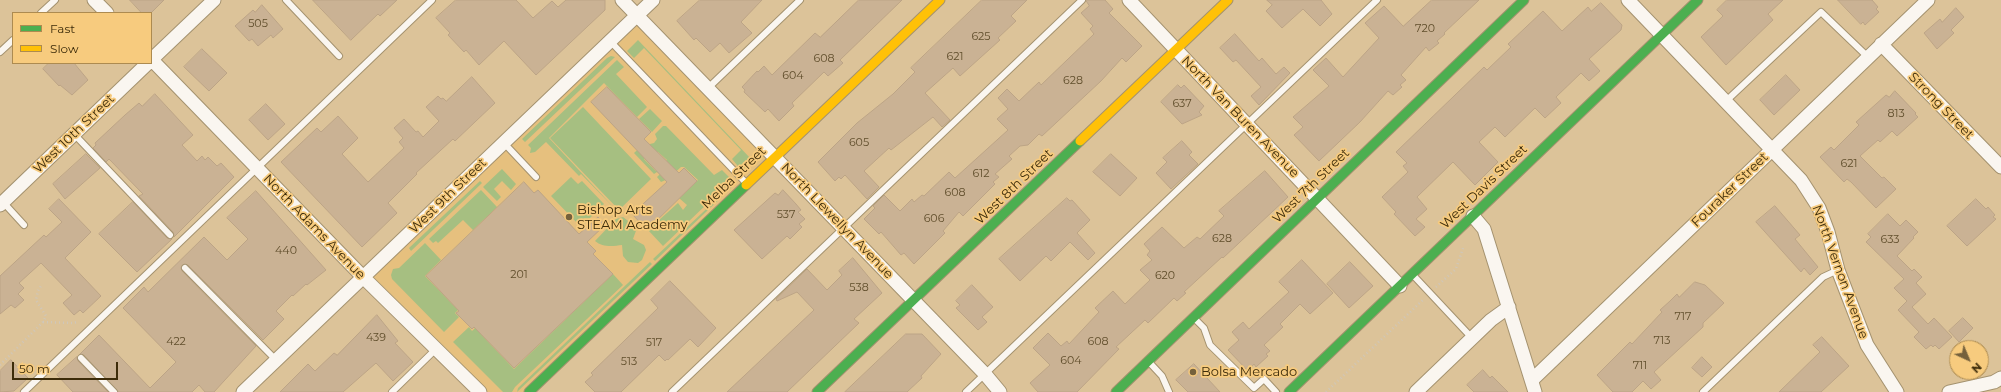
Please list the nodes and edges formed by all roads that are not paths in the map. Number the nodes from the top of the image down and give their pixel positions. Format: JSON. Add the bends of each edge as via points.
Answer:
{"nodes":[{"id":1,"x":55,"y":0,"type":"edge"},
{"id":2,"x":94,"y":0,"type":"edge"},
{"id":3,"x":214,"y":0,"type":"edge"},
{"id":4,"x":286,"y":0,"type":"edge"},
{"id":5,"x":432,"y":0,"type":"edge"},
{"id":6,"x":622,"y":0,"type":"edge"},
{"id":7,"x":653,"y":0,"type":"edge"},
{"id":8,"x":800,"y":0,"type":"edge"},
{"id":9,"x":940,"y":0,"type":"edge"},
{"id":10,"x":1082,"y":0,"type":"edge"},
{"id":11,"x":1129,"y":0,"type":"edge"},
{"id":12,"x":1228,"y":0,"type":"edge"},
{"id":13,"x":1377,"y":0,"type":"edge"},
{"id":14,"x":1524,"y":0,"type":"edge"},
{"id":15,"x":1628,"y":0,"type":"edge"},
{"id":16,"x":1698,"y":0,"type":"edge"},
{"id":17,"x":1928,"y":0,"type":"edge"},
{"id":18,"x":42,"y":12,"type":"edge"},
{"id":19,"x":106,"y":12,"type":"edge"},
{"id":20,"x":637,"y":16,"type":"junction"},
{"id":21,"x":1661,"y":35,"type":"junction"},
{"id":22,"x":12,"y":41,"type":"edge"},
{"id":23,"x":610,"y":41,"type":"junction"},
{"id":24,"x":1881,"y":44,"type":"junction"},
{"id":25,"x":1176,"y":50,"type":"junction"},
{"id":26,"x":0,"y":52,"type":"edge"},
{"id":27,"x":339,"y":56,"type":"dead end"},
{"id":28,"x":152,"y":58,"type":"edge"},
{"id":29,"x":1869,"y":58,"type":"junction"},
{"id":30,"x":152,"y":62,"type":"edge"},
{"id":31,"x":146,"y":64,"type":"edge"},
{"id":32,"x":707,"y":89,"type":"junction"},
{"id":33,"x":1725,"y":102,"type":"junction"},
{"id":34,"x":1248,"y":125,"type":"junction"},
{"id":35,"x":74,"y":134,"type":"junction"},
{"id":36,"x":504,"y":143,"type":"junction"},
{"id":37,"x":1772,"y":150,"type":"junction"},
{"id":38,"x":775,"y":157,"type":"junction"},
{"id":39,"x":256,"y":167,"type":"junction"},
{"id":40,"x":2001,"y":167,"type":"edge"},
{"id":41,"x":536,"y":177,"type":"dead end"},
{"id":42,"x":747,"y":184,"type":"junction"},
{"id":43,"x":1318,"y":197,"type":"junction"},
{"id":44,"x":1,"y":204,"type":"edge"},
{"id":45,"x":1473,"y":216,"type":"junction"},
{"id":46,"x":24,"y":225,"type":"dead end"},
{"id":47,"x":844,"y":229,"type":"junction"},
{"id":48,"x":170,"y":235,"type":"dead end"},
{"id":49,"x":185,"y":268,"type":"dead end"},
{"id":50,"x":1838,"y":270,"type":"junction"},
{"id":51,"x":1412,"y":274,"type":"junction"},
{"id":52,"x":363,"y":277,"type":"junction"},
{"id":53,"x":1400,"y":286,"type":"junction"},
{"id":54,"x":914,"y":300,"type":"junction"},
{"id":55,"x":1509,"y":307,"type":"junction"},
{"id":56,"x":1193,"y":317,"type":"junction"},
{"id":57,"x":1472,"y":338,"type":"junction"},
{"id":58,"x":436,"y":349,"type":"junction"},
{"id":59,"x":81,"y":358,"type":"dead end"},
{"id":60,"x":276,"y":360,"type":"junction"},
{"id":61,"x":1148,"y":361,"type":"junction"},
{"id":62,"x":985,"y":374,"type":"junction"},
{"id":63,"x":2001,"y":378,"type":"edge"},
{"id":64,"x":1534,"y":386,"type":"edge"},
{"id":65,"x":24,"y":392,"type":"edge"},
{"id":66,"x":114,"y":392,"type":"edge"},
{"id":67,"x":243,"y":392,"type":"edge"},
{"id":68,"x":392,"y":392,"type":"edge"},
{"id":69,"x":480,"y":392,"type":"edge"},
{"id":70,"x":529,"y":392,"type":"edge"},
{"id":71,"x":672,"y":392,"type":"edge"},
{"id":72,"x":817,"y":392,"type":"edge"},
{"id":73,"x":966,"y":392,"type":"edge"},
{"id":74,"x":1000,"y":392,"type":"edge"},
{"id":75,"x":1116,"y":392,"type":"edge"},
{"id":76,"x":1170,"y":392,"type":"edge"},
{"id":77,"x":1276,"y":392,"type":"edge"},
{"id":78,"x":1289,"y":392,"type":"edge"},
{"id":79,"x":1416,"y":392,"type":"edge"},
{"id":80,"x":1703,"y":392,"type":"edge"},
{"id":81,"x":1897,"y":392,"type":"edge"},
{"id":82,"x":1949,"y":392,"type":"edge"}],
"edges":[{"from":1,"to":18,"type":"lane"},
{"from":2,"to":19,"type":"street"},
{"from":3,"to":28,"type":"street","name":"West 10th Street"},
{"from":4,"to":27,"type":"lane"},
{"from":5,"to":39,"type":"lane"},
{"from":6,"to":20,"type":"street","name":"North Llewellyn Avenue"},
{"from":7,"to":20,"type":"street","name":"West 9th Street"},
{"from":8,"to":32,"type":"lane"},
{"from":9,"to":38,"type":"street","name":"Melba Street"},
{"from":10,"to":47,"type":"lane"},
{"from":11,"to":25,"type":"street","name":"North Van Buren Avenue"},
{"from":12,"to":25,"type":"street","name":"West 8th Street"},
{"from":13,"to":34,"type":"lane"},
{"from":14,"to":43,"type":"street","name":"West 7th Street"},
{"from":15,"to":21,"type":"street","name":"North Vernon Avenue"},
{"from":16,"to":21,"type":"street","name":"West Davis Street"},
{"from":17,"to":24,"type":"street","name":"Fouraker Street"},
{"from":20,"to":23,"type":"street","name":"West 9th Street"},
{"from":20,"to":32,"type":"street","name":"North Llewellyn Avenue"},
{"from":21,"to":33,"type":"street","name":"North Vernon Avenue"},
{"from":21,"to":45,"type":"street","name":"West Davis Street"},
{"from":22,"to":26,"type":"lane"},
{"from":23,"to":36,"type":"street","name":"West 9th Street"},
{"from":23,"to":42,"type":"lane"},
{"from":24,"to":29,"type":"street","name":"Fouraker Street"},
{"from":24,"to":40,"type":"street","name":"Strong Street"},
{"from":25,"to":34,"type":"street","name":"North Van Buren Avenue"},
{"from":25,"to":54,"type":"street","name":"West 8th Street"},
{"from":29,"to":33,"type":"lane","via":[[1821,12]]},
{"from":29,"to":37,"type":"street","name":"Fouraker Street"},
{"from":30,"to":39,"type":"street","name":"North Adams Avenue"},
{"from":31,"to":35,"type":"street","name":"West 10th Street"},
{"from":32,"to":38,"type":"street","name":"North Llewellyn Avenue"},
{"from":33,"to":37,"type":"street","name":"North Vernon Avenue"},
{"from":34,"to":43,"type":"street","name":"North Van Buren Avenue"},
{"from":34,"to":62,"type":"lane"},
{"from":35,"to":44,"type":"street","name":"West 10th Street"},
{"from":35,"to":48,"type":"lane"},
{"from":36,"to":41,"type":"lane"},
{"from":36,"to":52,"type":"street","name":"West 9th Street"},
{"from":37,"to":50,"type":"street","name":"North Vernon Avenue","via":[[1801,180],[1819,208]]},
{"from":37,"to":64,"type":"street","name":"Fouraker Street"},
{"from":38,"to":42,"type":"street","name":"Melba Street"},
{"from":38,"to":47,"type":"street","name":"North Llewellyn Avenue"},
{"from":39,"to":52,"type":"street","name":"North Adams Avenue"},
{"from":39,"to":65,"type":"lane"},
{"from":42,"to":70,"type":"street","name":"Melba Street"},
{"from":43,"to":53,"type":"street","name":"North Van Buren Avenue"},
{"from":43,"to":56,"type":"street","name":"West 7th Street"},
{"from":44,"to":46,"type":"lane"},
{"from":45,"to":51,"type":"street","name":"West Davis Street"},
{"from":45,"to":55,"type":"street","via":[[1484,229]]},
{"from":47,"to":54,"type":"street","name":"North Llewellyn Avenue"},
{"from":47,"to":71,"type":"lane"},
{"from":49,"to":60,"type":"lane"},
{"from":50,"to":80,"type":"lane","via":[[1823,277]]},
{"from":50,"to":81,"type":"street","name":"North Vernon Avenue","via":[[1867,345]]},
{"from":51,"to":53,"type":"street","name":"West Davis Street"},
{"from":51,"to":57,"type":"lane"},
{"from":52,"to":58,"type":"street","name":"North Adams Avenue"},
{"from":52,"to":60,"type":"street","name":"West 9th Street"},
{"from":53,"to":78,"type":"street","name":"West Davis Street"},
{"from":54,"to":62,"type":"street","name":"North Llewellyn Avenue"},
{"from":54,"to":72,"type":"street","name":"West 8th Street"},
{"from":55,"to":57,"type":"street"},
{"from":55,"to":64,"type":"street"},
{"from":56,"to":61,"type":"street","name":"West 7th Street"},
{"from":56,"to":77,"type":"lane","via":[[1204,328],[1210,345],[1254,388],[1264,379]]},
{"from":57,"to":79,"type":"street"},
{"from":58,"to":68,"type":"lane"},
{"from":58,"to":69,"type":"street","name":"North Adams Avenue"},
{"from":59,"to":66,"type":"lane"},
{"from":60,"to":67,"type":"street","name":"West 9th Street"},
{"from":61,"to":75,"type":"street","name":"West 7th Street"},
{"from":61,"to":76,"type":"lane","via":[[1162,376]]},
{"from":62,"to":73,"type":"lane"},
{"from":62,"to":74,"type":"street","name":"North Llewellyn Avenue"},
{"from":63,"to":82,"type":"street","via":[[1994,382]]}]}
